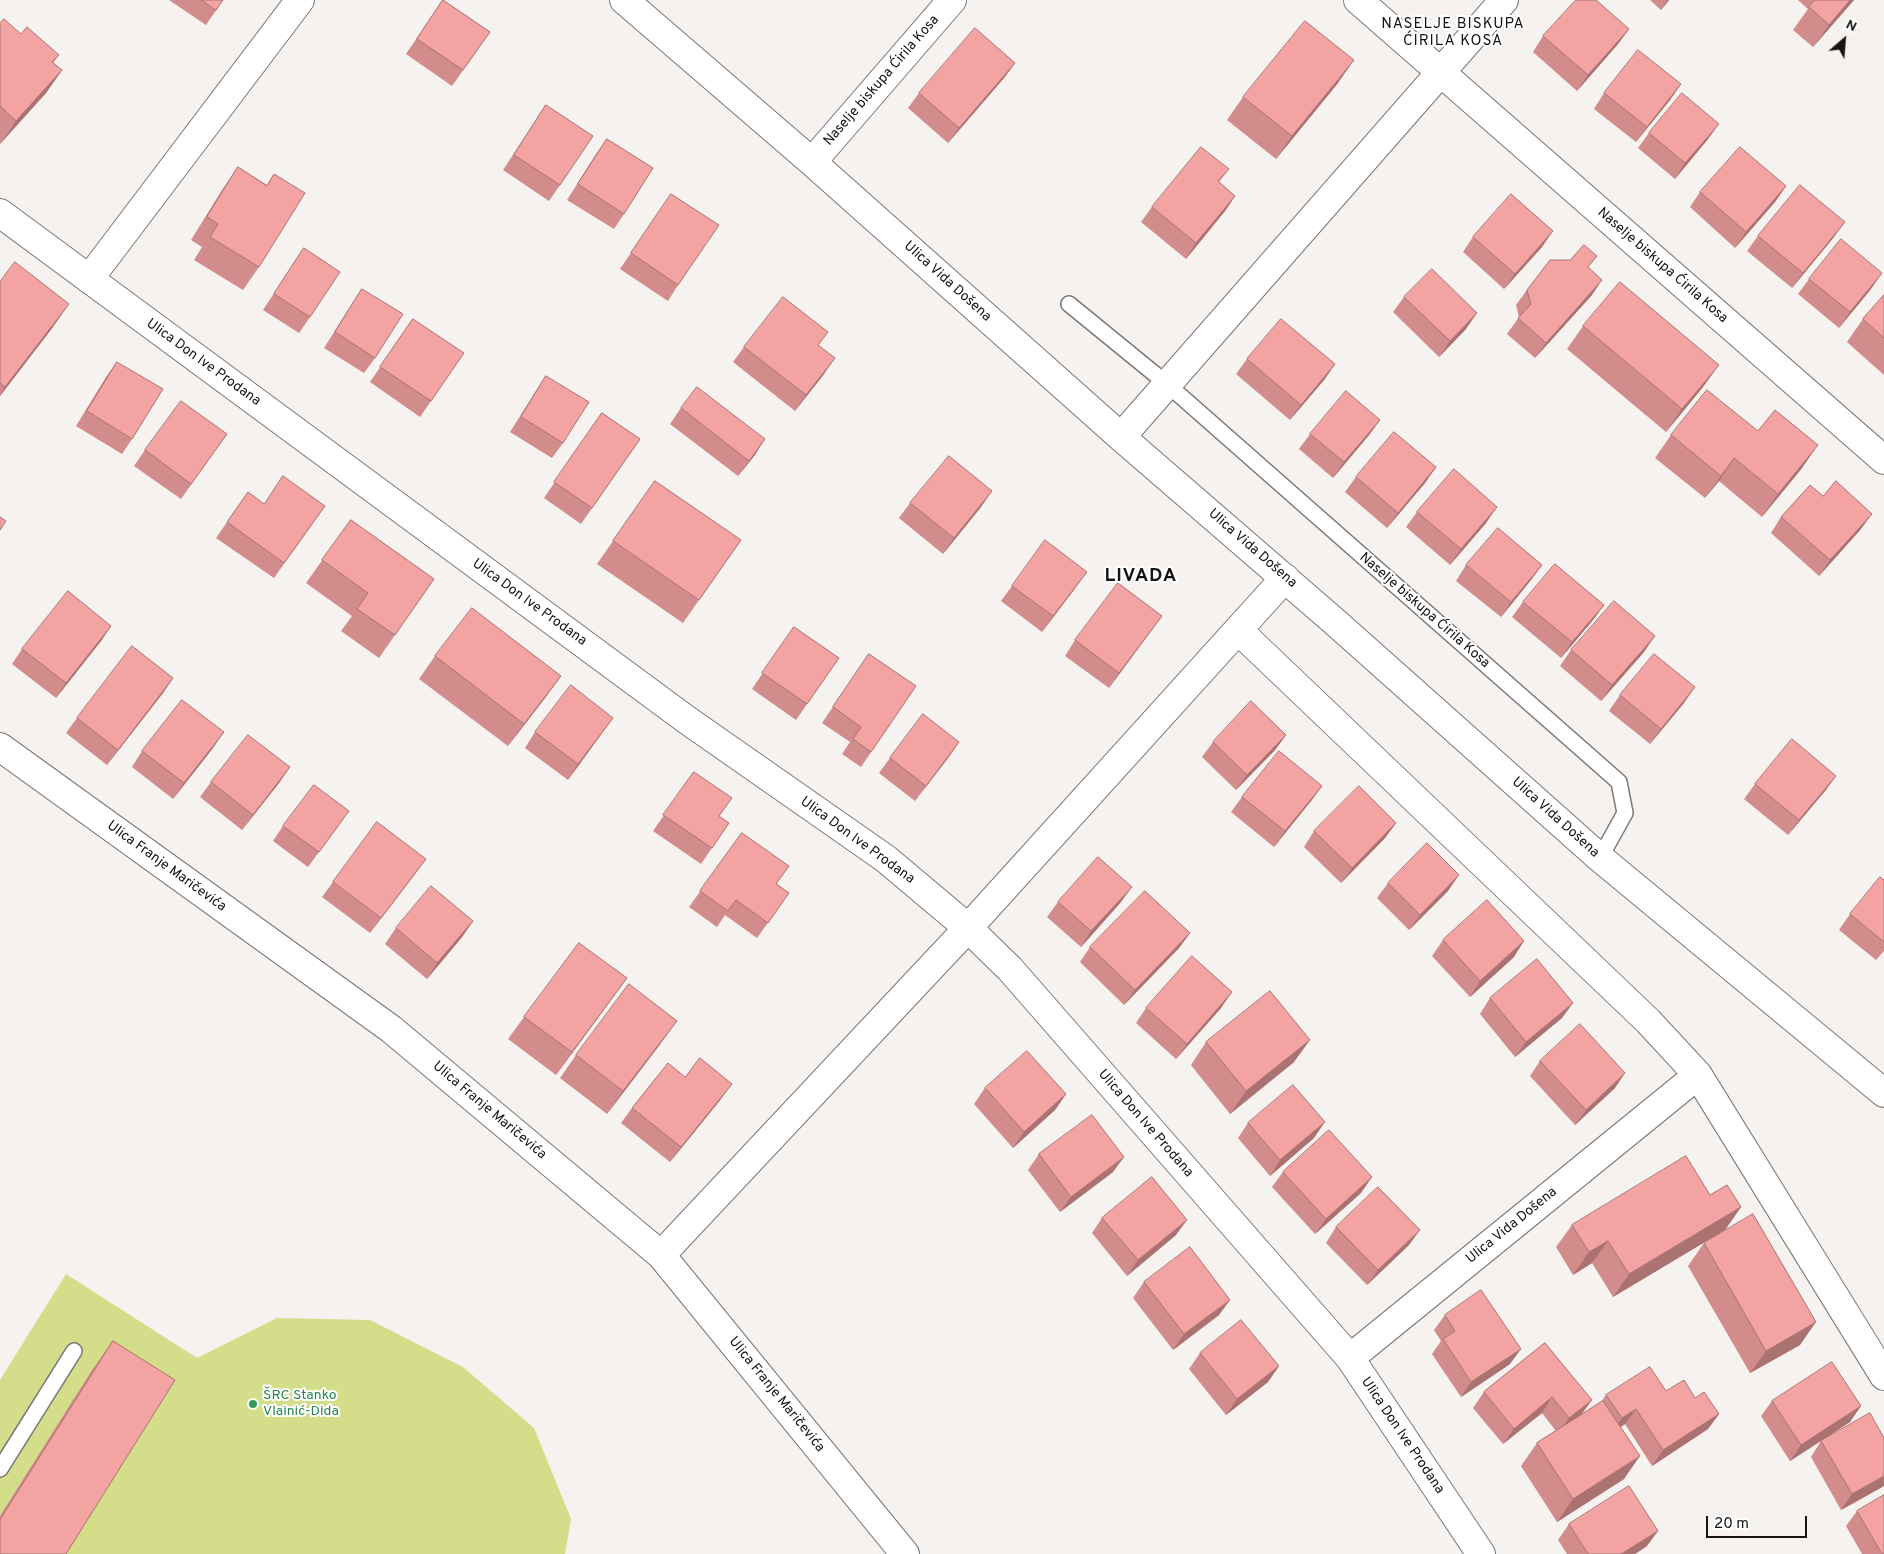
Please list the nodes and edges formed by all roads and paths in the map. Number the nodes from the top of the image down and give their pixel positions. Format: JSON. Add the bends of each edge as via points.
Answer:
{"nodes":[{"id":1,"x":300,"y":0,"type":"edge"},
{"id":2,"x":624,"y":0,"type":"edge"},
{"id":3,"x":952,"y":0,"type":"edge"},
{"id":4,"x":1358,"y":0,"type":"edge"},
{"id":5,"x":1504,"y":0,"type":"edge"},
{"id":6,"x":1440,"y":73,"type":"junction"},
{"id":7,"x":812,"y":162,"type":"junction"},
{"id":8,"x":0,"y":213,"type":"edge"},
{"id":9,"x":88,"y":278,"type":"junction"},
{"id":10,"x":1069,"y":304,"type":"dead end"},
{"id":11,"x":1167,"y":384,"type":"junction"},
{"id":12,"x":1121,"y":437,"type":"junction"},
{"id":13,"x":1884,"y":460,"type":"edge"},
{"id":14,"x":1285,"y":578,"type":"junction"},
{"id":15,"x":1238,"y":630,"type":"junction"},
{"id":16,"x":0,"y":747,"type":"edge"},
{"id":17,"x":1600,"y":858,"type":"junction"},
{"id":18,"x":968,"y":928,"type":"junction"},
{"id":19,"x":1698,"y":1075,"type":"junction"},
{"id":20,"x":1884,"y":1093,"type":"edge"},
{"id":21,"x":661,"y":1255,"type":"junction"},
{"id":22,"x":74,"y":1351,"type":"dead end"},
{"id":23,"x":1350,"y":1358,"type":"junction"},
{"id":24,"x":1884,"y":1376,"type":"edge"},
{"id":25,"x":0,"y":1469,"type":"edge"},
{"id":26,"x":905,"y":1554,"type":"edge"},
{"id":27,"x":1481,"y":1554,"type":"edge"}],
"edges":[{"from":1,"to":9,"type":"street"},
{"from":2,"to":7,"type":"street","name":"Ulica Vida Došena"},
{"from":3,"to":7,"type":"street","name":"Naselje biskupa Ćirila Kosa"},
{"from":4,"to":6,"type":"street","name":"Naselje biskupa Ćirila Kosa"},
{"from":5,"to":6,"type":"street"},
{"from":6,"to":11,"type":"street"},
{"from":6,"to":13,"type":"street","name":"Naselje biskupa Ćirila Kosa"},
{"from":7,"to":12,"type":"street","name":"Ulica Vida Došena"},
{"from":8,"to":9,"type":"street","name":"Ulica Don Ive Prodana"},
{"from":9,"to":18,"type":"street","name":"Ulica Don Ive Prodana","via":[[687,720],[886,860]]},
{"from":10,"to":11,"type":"lane","name":"Naselje biskupa Ćirila Kosa"},
{"from":11,"to":12,"type":"street"},
{"from":11,"to":17,"type":"lane","name":"Naselje biskupa Ćirila Kosa","via":[[1619,782],[1625,813]]},
{"from":12,"to":14,"type":"street","name":"Ulica Vida Došena"},
{"from":14,"to":15,"type":"street"},
{"from":14,"to":17,"type":"street","name":"Ulica Vida Došena"},
{"from":15,"to":18,"type":"street"},
{"from":15,"to":19,"type":"street","via":[[1648,1021]]},
{"from":16,"to":21,"type":"street","name":"Ulica Franje Maričevića","via":[[391,1029]]},
{"from":17,"to":20,"type":"street","name":"Ulica Vida Došena"},
{"from":18,"to":21,"type":"street"},
{"from":18,"to":23,"type":"street","name":"Ulica Don Ive Prodana","via":[[1010,969]]},
{"from":19,"to":23,"type":"street","name":"Ulica Vida Došena"},
{"from":19,"to":24,"type":"street"},
{"from":21,"to":26,"type":"street","name":"Ulica Franje Maričevića"},
{"from":22,"to":25,"type":"lane"},
{"from":23,"to":27,"type":"street","name":"Ulica Don Ive Prodana"}]}
